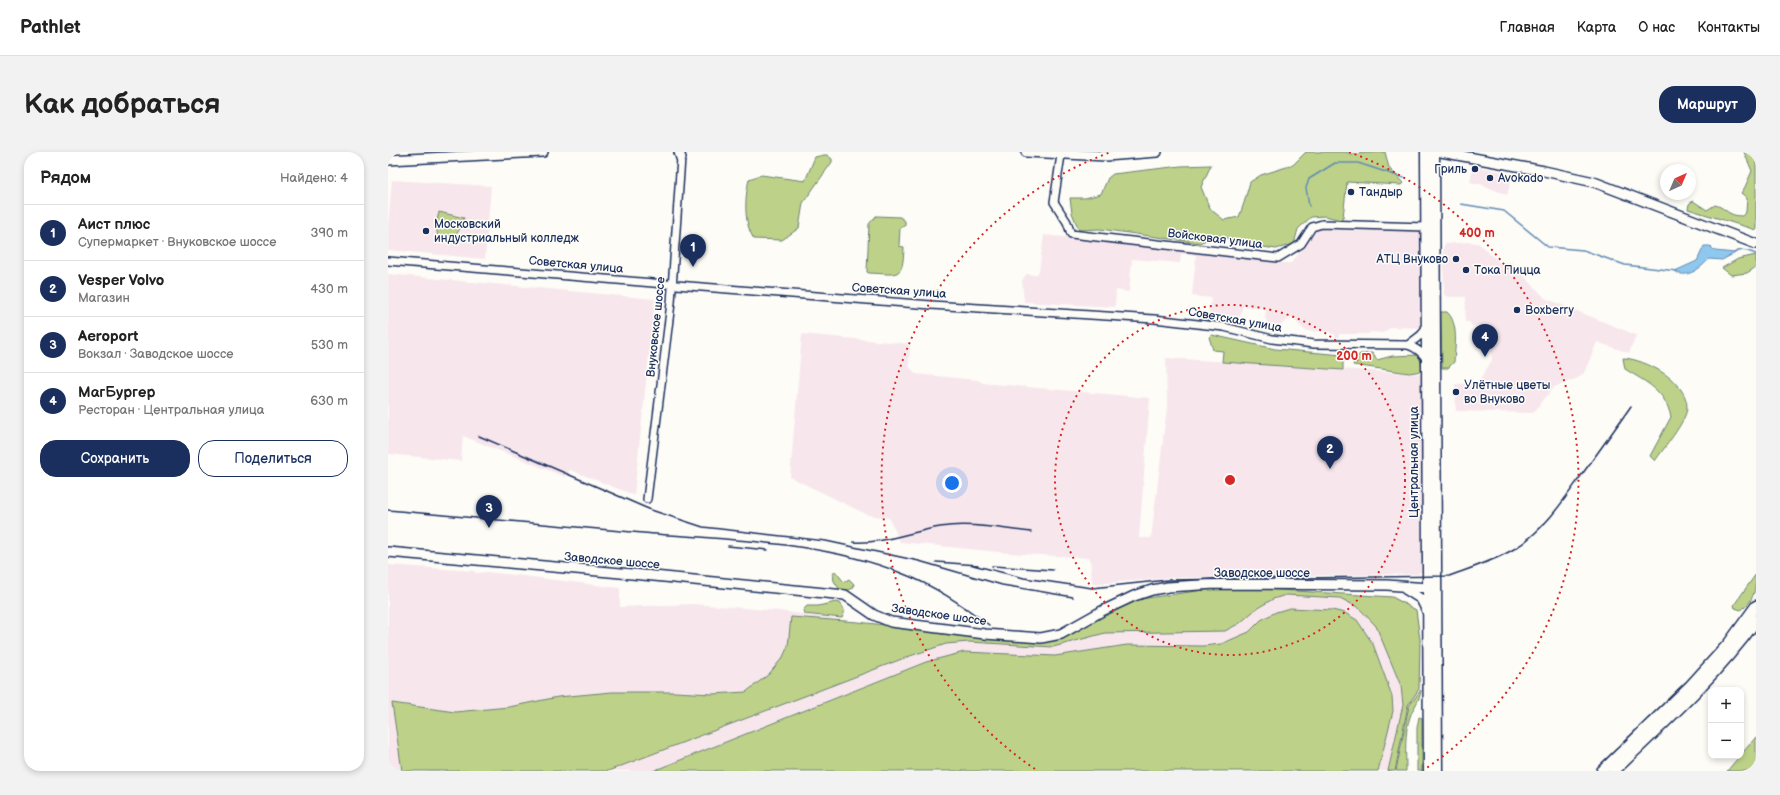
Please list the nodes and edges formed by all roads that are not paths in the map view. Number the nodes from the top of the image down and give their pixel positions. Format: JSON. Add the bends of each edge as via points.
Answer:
{"nodes":[{"id":1,"x":542,"y":152,"type":"edge"},
{"id":2,"x":1028,"y":152,"type":"edge"},
{"id":3,"x":1157,"y":152,"type":"edge"},
{"id":4,"x":1426,"y":152,"type":"edge"},
{"id":5,"x":1434,"y":152,"type":"edge"},
{"id":6,"x":1441,"y":152,"type":"edge"},
{"id":7,"x":681,"y":154,"type":"edge"},
{"id":8,"x":1061,"y":155,"type":"junction"},
{"id":9,"x":388,"y":160,"type":"edge"},
{"id":10,"x":1426,"y":227,"type":"junction"},
{"id":11,"x":1756,"y":244,"type":"edge"},
{"id":12,"x":388,"y":261,"type":"edge"},
{"id":13,"x":673,"y":285,"type":"junction"},
{"id":14,"x":1427,"y":327,"type":"junction"},
{"id":15,"x":1408,"y":345,"type":"junction"},
{"id":16,"x":1427,"y":361,"type":"junction"},
{"id":17,"x":647,"y":499,"type":"dead end"},
{"id":18,"x":388,"y":552,"type":"edge"},
{"id":19,"x":1398,"y":586,"type":"junction"},
{"id":20,"x":1432,"y":591,"type":"junction"},
{"id":21,"x":1756,"y":606,"type":"edge"},
{"id":22,"x":1428,"y":613,"type":"junction"},
{"id":23,"x":1756,"y":621,"type":"edge"},
{"id":24,"x":1429,"y":771,"type":"edge"},
{"id":25,"x":1437,"y":771,"type":"edge"},
{"id":26,"x":1602,"y":771,"type":"edge"},
{"id":27,"x":1614,"y":771,"type":"edge"}],
"edges":[{"from":1,"to":9,"type":"street"},
{"from":2,"to":8,"type":"street"},
{"from":3,"to":8,"type":"street"},
{"from":4,"to":10,"type":"main road","name":"Центральная улица"},
{"from":5,"to":20,"type":"main road","name":"Центральная улица"},
{"from":6,"to":11,"type":"street","via":[[1594,182]]},
{"from":7,"to":13,"type":"street","name":"Внуковское шоссе"},
{"from":8,"to":10,"type":"street","name":"Войсковая улица","via":[[1054,202],[1067,222],[1071,234],[1278,258],[1301,244],[1312,227],[1322,224]]},
{"from":10,"to":14,"type":"main road","name":"Центральная улица"},
{"from":12,"to":13,"type":"street","name":"Советская улица"},
{"from":13,"to":15,"type":"street","name":"Советская улица","via":[[1154,319],[1217,326],[1272,339],[1314,344]]},
{"from":13,"to":17,"type":"street","name":"Внуковское шоссе"},
{"from":14,"to":15,"type":"street"},
{"from":14,"to":16,"type":"main road","name":"Центральная улица"},
{"from":15,"to":16,"type":"street","via":[[1422,353]]},
{"from":16,"to":20,"type":"main road","name":"Центральная улица"},
{"from":18,"to":19,"type":"street","name":"Заводское шоссе","via":[[845,595],[874,615],[891,622],[1041,638],[1061,634],[1134,596],[1168,587],[1201,584]]},
{"from":19,"to":20,"type":"street","name":"Заводское шоссе"},
{"from":19,"to":22,"type":"street","via":[[1423,601]]},
{"from":20,"to":22,"type":"main road","name":"Центральная улица"},
{"from":20,"to":25,"type":"main road","name":"Центральная улица"},
{"from":21,"to":26,"type":"main road","via":[[1729,643],[1690,686]]},
{"from":22,"to":24,"type":"main road","name":"Центральная улица"},
{"from":23,"to":27,"type":"main road","via":[[1702,686]]}]}
